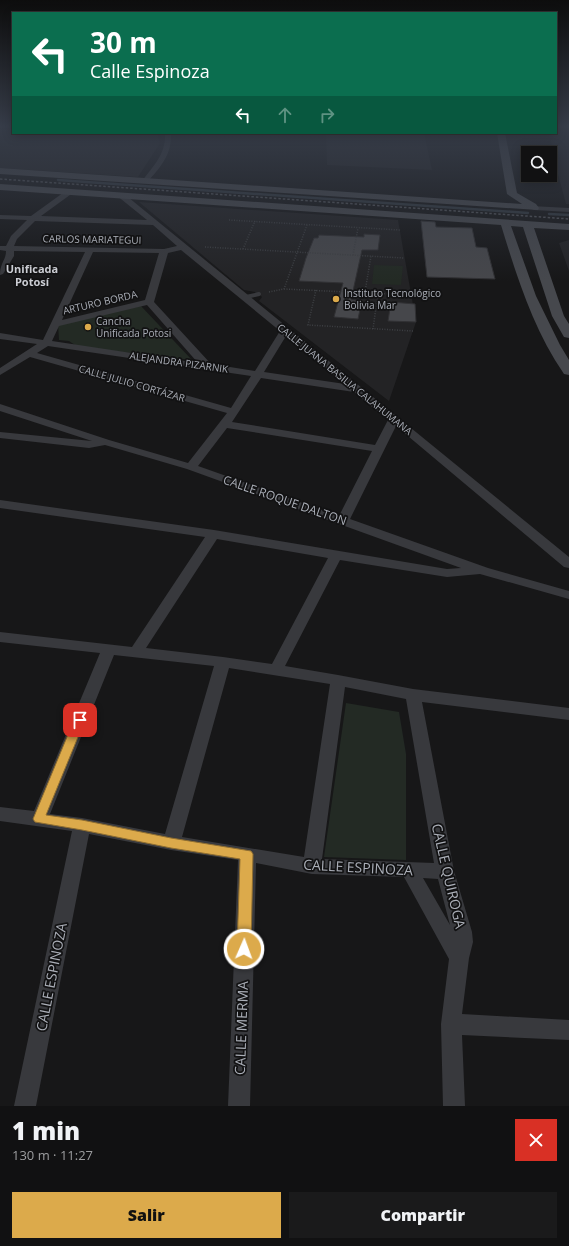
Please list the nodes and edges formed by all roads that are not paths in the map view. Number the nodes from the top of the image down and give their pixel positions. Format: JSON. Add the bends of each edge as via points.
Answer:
{"nodes":[{"id":1,"x":96,"y":178,"type":"edge"},
{"id":2,"x":148,"y":178,"type":"edge"},
{"id":3,"x":509,"y":178,"type":"edge"},
{"id":4,"x":145,"y":181,"type":"junction"},
{"id":5,"x":0,"y":187,"type":"edge"},
{"id":6,"x":70,"y":192,"type":"junction"},
{"id":7,"x":120,"y":196,"type":"junction"},
{"id":8,"x":534,"y":208,"type":"junction"},
{"id":9,"x":569,"y":210,"type":"edge"},
{"id":10,"x":0,"y":217,"type":"edge"},
{"id":11,"x":32,"y":219,"type":"junction"},
{"id":12,"x":155,"y":223,"type":"junction"},
{"id":13,"x":505,"y":223,"type":"junction"},
{"id":14,"x":527,"y":224,"type":"junction"},
{"id":15,"x":540,"y":225,"type":"junction"},
{"id":16,"x":569,"y":227,"type":"edge"},
{"id":17,"x":183,"y":247,"type":"junction"},
{"id":18,"x":0,"y":248,"type":"edge"},
{"id":19,"x":11,"y":248,"type":"junction"},
{"id":20,"x":90,"y":250,"type":"junction"},
{"id":21,"x":164,"y":251,"type":"junction"},
{"id":22,"x":0,"y":272,"type":"edge"},
{"id":23,"x":259,"y":294,"type":"road end"},
{"id":24,"x":246,"y":298,"type":"junction"},
{"id":25,"x":149,"y":302,"type":"junction"},
{"id":26,"x":56,"y":324,"type":"junction"},
{"id":27,"x":285,"y":330,"type":"junction"},
{"id":28,"x":569,"y":334,"type":"edge"},
{"id":29,"x":0,"y":336,"type":"edge"},
{"id":30,"x":46,"y":343,"type":"junction"},
{"id":31,"x":29,"y":354,"type":"junction"},
{"id":32,"x":206,"y":365,"type":"junction"},
{"id":33,"x":569,"y":371,"type":"edge"},
{"id":34,"x":0,"y":372,"type":"edge"},
{"id":35,"x":257,"y":375,"type":"junction"},
{"id":36,"x":357,"y":389,"type":"junction"},
{"id":37,"x":0,"y":407,"type":"edge"},
{"id":38,"x":234,"y":412,"type":"junction"},
{"id":39,"x":394,"y":419,"type":"junction"},
{"id":40,"x":226,"y":424,"type":"junction"},
{"id":41,"x":0,"y":435,"type":"edge"},
{"id":42,"x":105,"y":442,"type":"junction"},
{"id":43,"x":378,"y":449,"type":"junction"},
{"id":44,"x":191,"y":467,"type":"junction"},
{"id":45,"x":0,"y":504,"type":"edge"},
{"id":46,"x":343,"y":521,"type":"junction"},
{"id":47,"x":214,"y":534,"type":"junction"},
{"id":48,"x":335,"y":556,"type":"junction"},
{"id":49,"x":569,"y":564,"type":"edge"},
{"id":50,"x":483,"y":571,"type":"junction"},
{"id":51,"x":569,"y":596,"type":"edge"},
{"id":52,"x":0,"y":637,"type":"edge"},
{"id":53,"x":109,"y":650,"type":"junction"},
{"id":54,"x":135,"y":653,"type":"junction"},
{"id":55,"x":223,"y":662,"type":"junction"},
{"id":56,"x":276,"y":670,"type":"junction"},
{"id":57,"x":338,"y":680,"type":"junction"},
{"id":58,"x":413,"y":695,"type":"junction"},
{"id":59,"x":569,"y":714,"type":"edge"},
{"id":60,"x":0,"y":814,"type":"edge"},
{"id":61,"x":39,"y":819,"type":"junction"},
{"id":62,"x":82,"y":825,"type":"junction"},
{"id":63,"x":171,"y":843,"type":"junction"},
{"id":64,"x":246,"y":854,"type":"junction"},
{"id":65,"x":312,"y":866,"type":"junction"},
{"id":66,"x":409,"y":870,"type":"junction"},
{"id":67,"x":445,"y":871,"type":"junction"},
{"id":68,"x":459,"y":958,"type":"junction"},
{"id":69,"x":451,"y":1024,"type":"junction"},
{"id":70,"x":569,"y":1030,"type":"edge"},
{"id":71,"x":25,"y":1106,"type":"edge"},
{"id":72,"x":239,"y":1106,"type":"edge"},
{"id":73,"x":454,"y":1106,"type":"edge"}],
"edges":[{"from":1,"to":4,"type":"street"},
{"from":2,"to":4,"type":"street"},
{"from":3,"to":8,"type":"street","via":[[512,194]]},
{"from":4,"to":8,"type":"street"},
{"from":5,"to":6,"type":"street"},
{"from":6,"to":7,"type":"street"},
{"from":6,"to":11,"type":"street"},
{"from":7,"to":12,"type":"street","name":"CALLE JUANA BASILIA CALAHUMANA"},
{"from":7,"to":13,"type":"street"},
{"from":8,"to":9,"type":"street"},
{"from":8,"to":15,"type":"street","via":[[542,217]]},
{"from":10,"to":11,"type":"street"},
{"from":11,"to":12,"type":"street"},
{"from":11,"to":19,"type":"street","via":[[14,238],[10,244]]},
{"from":12,"to":17,"type":"street","name":"CALLE JUANA BASILIA CALAHUMANA"},
{"from":13,"to":14,"type":"street"},
{"from":13,"to":33,"type":"street","via":[[530,296],[553,345]]},
{"from":14,"to":15,"type":"street"},
{"from":14,"to":28,"type":"street","via":[[558,316]]},
{"from":15,"to":16,"type":"street"},
{"from":17,"to":21,"type":"street","name":"CARLOS MARIATEGUI"},
{"from":17,"to":24,"type":"street","name":"CALLE JUANA BASILIA CALAHUMANA"},
{"from":18,"to":19,"type":"street","name":"CARLOS MARIATEGUI"},
{"from":19,"to":20,"type":"street","name":"CARLOS MARIATEGUI"},
{"from":19,"to":22,"type":"street","via":[[10,256]]},
{"from":20,"to":21,"type":"street","name":"CARLOS MARIATEGUI"},
{"from":20,"to":26,"type":"street"},
{"from":21,"to":25,"type":"street"},
{"from":23,"to":24,"type":"lane"},
{"from":24,"to":27,"type":"street","name":"CALLE JUANA BASILIA CALAHUMANA"},
{"from":25,"to":26,"type":"street","name":"ARTURO BORDA"},
{"from":25,"to":32,"type":"street"},
{"from":26,"to":30,"type":"street"},
{"from":27,"to":35,"type":"street"},
{"from":27,"to":36,"type":"street","name":"CALLE JUANA BASILIA CALAHUMANA"},
{"from":29,"to":30,"type":"street","name":"ALEJANDRA PIZARNIK"},
{"from":30,"to":31,"type":"street"},
{"from":30,"to":32,"type":"street","name":"ALEJANDRA PIZARNIK"},
{"from":31,"to":34,"type":"street"},
{"from":31,"to":38,"type":"street","name":"CALLE JULIO CORTÁZAR"},
{"from":32,"to":35,"type":"street","name":"ALEJANDRA PIZARNIK"},
{"from":35,"to":36,"type":"street","name":"ALEJANDRA PIZARNIK"},
{"from":35,"to":38,"type":"street"},
{"from":36,"to":39,"type":"street","name":"CALLE JUANA BASILIA CALAHUMANA"},
{"from":37,"to":42,"type":"street","name":"CALLE ROQUE DALTON"},
{"from":38,"to":40,"type":"street"},
{"from":39,"to":43,"type":"street"},
{"from":39,"to":49,"type":"street","name":"CALLE JUANA BASILIA CALAHUMANA"},
{"from":40,"to":43,"type":"street"},
{"from":40,"to":44,"type":"street"},
{"from":41,"to":42,"type":"street","via":[[89,445]]},
{"from":42,"to":44,"type":"street","name":"CALLE ROQUE DALTON"},
{"from":43,"to":46,"type":"street"},
{"from":44,"to":46,"type":"street","name":"CALLE ROQUE DALTON"},
{"from":45,"to":47,"type":"street","via":[[86,514]]},
{"from":46,"to":50,"type":"street","name":"CALLE ROQUE DALTON"},
{"from":47,"to":48,"type":"street"},
{"from":47,"to":54,"type":"street"},
{"from":48,"to":50,"type":"street","via":[[447,573]]},
{"from":48,"to":56,"type":"street"},
{"from":50,"to":51,"type":"street","name":"CALLE ROQUE DALTON"},
{"from":52,"to":53,"type":"street"},
{"from":53,"to":54,"type":"street"},
{"from":53,"to":61,"type":"street"},
{"from":54,"to":55,"type":"street"},
{"from":55,"to":56,"type":"street"},
{"from":55,"to":63,"type":"street"},
{"from":56,"to":57,"type":"street"},
{"from":57,"to":58,"type":"street"},
{"from":57,"to":65,"type":"street"},
{"from":58,"to":59,"type":"street"},
{"from":58,"to":67,"type":"street","name":"CALLE QUIROGA"},
{"from":60,"to":61,"type":"street","name":"CALLE ESPINOZA"},
{"from":61,"to":62,"type":"street","name":"CALLE ESPINOZA"},
{"from":62,"to":63,"type":"street","name":"CALLE ESPINOZA"},
{"from":62,"to":71,"type":"street","name":"CALLE ESPINOZA"},
{"from":63,"to":64,"type":"street","name":"CALLE ESPINOZA"},
{"from":64,"to":65,"type":"street","name":"CALLE ESPINOZA"},
{"from":64,"to":72,"type":"street","name":"CALLE MERMA"},
{"from":65,"to":66,"type":"street","name":"CALLE ESPINOZA"},
{"from":66,"to":67,"type":"street","name":"CALLE ESPINOZA"},
{"from":66,"to":68,"type":"street"},
{"from":67,"to":68,"type":"street","name":"CALLE QUIROGA","via":[[462,932],[463,942]]},
{"from":68,"to":69,"type":"street","name":"CALLE QUIROGA"},
{"from":69,"to":70,"type":"street"},
{"from":69,"to":73,"type":"street","name":"CALLE QUIROGA"}]}
